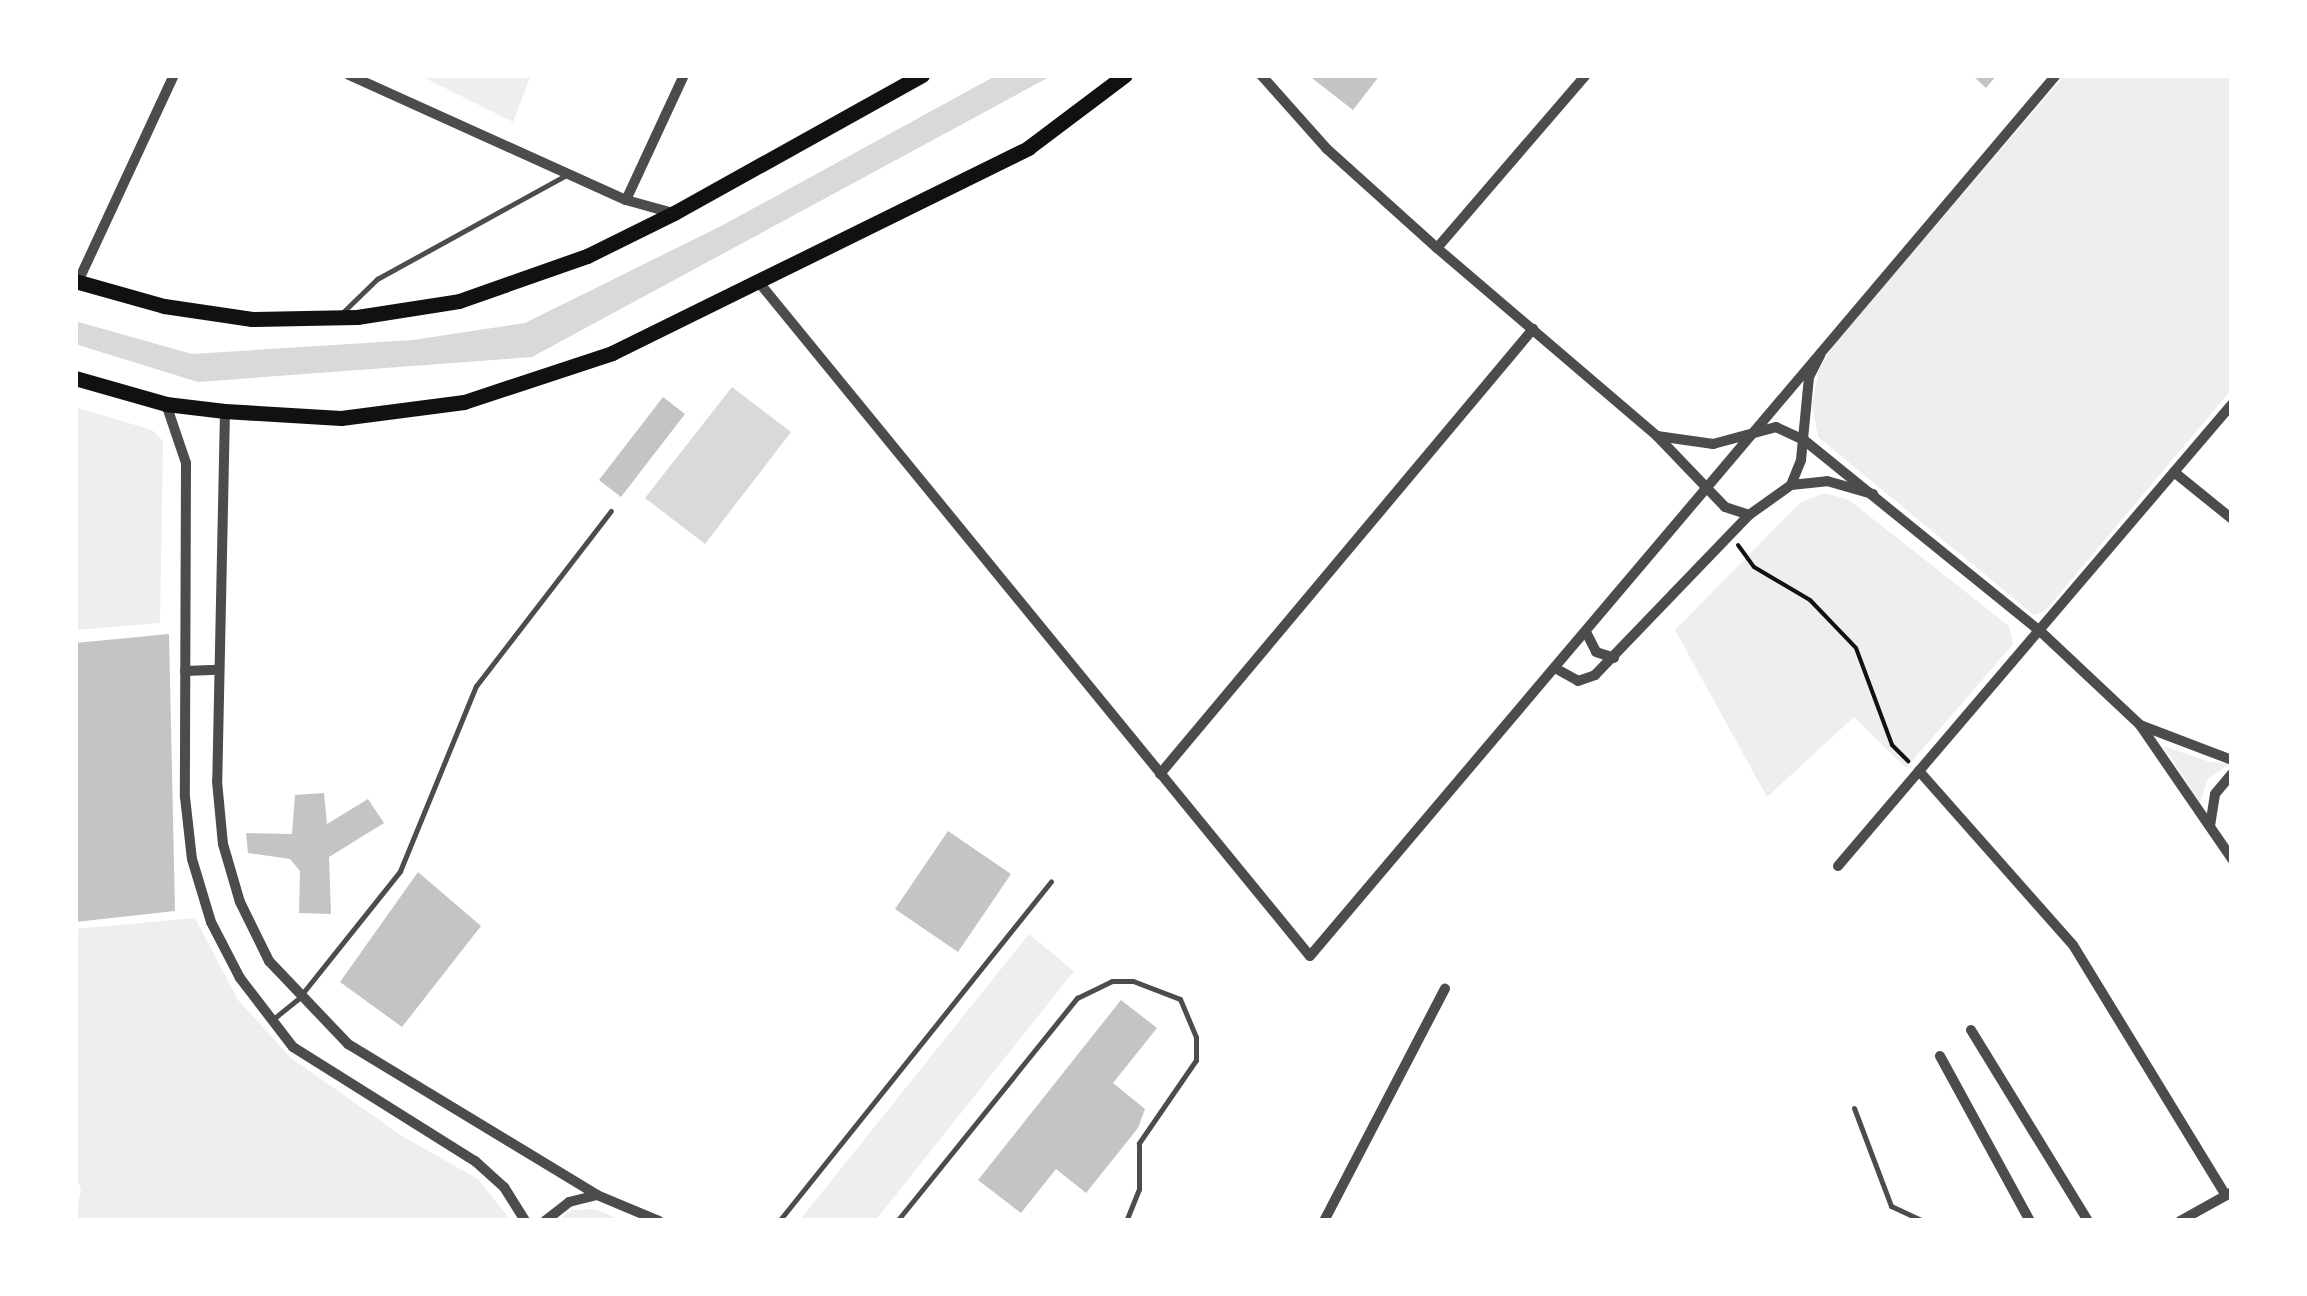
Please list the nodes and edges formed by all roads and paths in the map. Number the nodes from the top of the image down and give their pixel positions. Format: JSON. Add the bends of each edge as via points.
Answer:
{"nodes":[{"id":1,"x":174,"y":75,"type":"edge"},
{"id":2,"x":349,"y":75,"type":"edge"},
{"id":3,"x":684,"y":75,"type":"edge"},
{"id":4,"x":922,"y":75,"type":"edge"},
{"id":5,"x":1125,"y":75,"type":"edge"},
{"id":6,"x":1261,"y":75,"type":"edge"},
{"id":7,"x":1586,"y":75,"type":"edge"},
{"id":8,"x":2056,"y":75,"type":"edge"},
{"id":9,"x":568,"y":174,"type":"junction"},
{"id":10,"x":626,"y":200,"type":"junction"},
{"id":11,"x":674,"y":214,"type":"junction"},
{"id":12,"x":1436,"y":248,"type":"junction"},
{"id":13,"x":756,"y":279,"type":"junction"},
{"id":14,"x":76,"y":284,"type":"edge"},
{"id":15,"x":338,"y":317,"type":"junction"},
{"id":16,"x":1533,"y":329,"type":"junction"},
{"id":17,"x":1830,"y":338,"type":"junction"},
{"id":18,"x":75,"y":378,"type":"edge"},
{"id":19,"x":166,"y":404,"type":"junction"},
{"id":20,"x":2232,"y":404,"type":"edge"},
{"id":21,"x":225,"y":411,"type":"junction"},
{"id":22,"x":1748,"y":433,"type":"junction"},
{"id":23,"x":1657,"y":436,"type":"junction"},
{"id":24,"x":1804,"y":440,"type":"junction"},
{"id":25,"x":2174,"y":472,"type":"junction"},
{"id":26,"x":1708,"y":485,"type":"junction"},
{"id":27,"x":1791,"y":485,"type":"junction"},
{"id":28,"x":1880,"y":496,"type":"junction"},
{"id":29,"x":611,"y":511,"type":"dead end"},
{"id":30,"x":1750,"y":516,"type":"junction"},
{"id":31,"x":2232,"y":519,"type":"edge"},
{"id":32,"x":1732,"y":536,"type":"junction"},
{"id":33,"x":2039,"y":630,"type":"junction"},
{"id":34,"x":1586,"y":632,"type":"junction"},
{"id":35,"x":1614,"y":658,"type":"junction"},
{"id":36,"x":1555,"y":668,"type":"junction"},
{"id":37,"x":218,"y":670,"type":"junction"},
{"id":38,"x":185,"y":671,"type":"junction"},
{"id":39,"x":2140,"y":725,"type":"junction"},
{"id":40,"x":2232,"y":760,"type":"edge"},
{"id":41,"x":1919,"y":771,"type":"junction"},
{"id":42,"x":1160,"y":774,"type":"junction"},
{"id":43,"x":2232,"y":774,"type":"edge"},
{"id":44,"x":2210,"y":827,"type":"junction"},
{"id":45,"x":2232,"y":858,"type":"edge"},
{"id":46,"x":1838,"y":866,"type":"dead end"},
{"id":47,"x":1051,"y":882,"type":"dead end"},
{"id":48,"x":1445,"y":989,"type":"dead end"},
{"id":49,"x":298,"y":999,"type":"junction"},
{"id":50,"x":270,"y":1022,"type":"junction"},
{"id":51,"x":1971,"y":1030,"type":"dead end"},
{"id":52,"x":1940,"y":1056,"type":"dead end"},
{"id":53,"x":1854,"y":1108,"type":"dead end"},
{"id":54,"x":2228,"y":1193,"type":"edge"},
{"id":55,"x":597,"y":1195,"type":"junction"},
{"id":56,"x":525,"y":1221,"type":"edge"},
{"id":57,"x":545,"y":1221,"type":"edge"},
{"id":58,"x":659,"y":1221,"type":"edge"},
{"id":59,"x":779,"y":1221,"type":"edge"},
{"id":60,"x":897,"y":1221,"type":"edge"},
{"id":61,"x":1126,"y":1221,"type":"edge"},
{"id":62,"x":1324,"y":1221,"type":"edge"},
{"id":63,"x":1924,"y":1221,"type":"edge"},
{"id":64,"x":2030,"y":1221,"type":"edge"},
{"id":65,"x":2088,"y":1221,"type":"edge"},
{"id":66,"x":2180,"y":1221,"type":"edge"}],
"edges":[{"from":1,"to":14,"type":"street"},
{"from":2,"to":9,"type":"street"},
{"from":3,"to":10,"type":"street"},
{"from":4,"to":11,"type":"main road"},
{"from":5,"to":13,"type":"main road","via":[[1028,148]]},
{"from":6,"to":12,"type":"street","via":[[1327,149]]},
{"from":7,"to":12,"type":"street"},
{"from":8,"to":17,"type":"street"},
{"from":9,"to":10,"type":"street"},
{"from":9,"to":15,"type":"lane","via":[[376,278]]},
{"from":10,"to":11,"type":"street"},
{"from":11,"to":15,"type":"main road","via":[[587,256],[459,302]]},
{"from":12,"to":16,"type":"street"},
{"from":13,"to":21,"type":"main road","via":[[612,353],[464,402],[341,418]]},
{"from":13,"to":42,"type":"street"},
{"from":14,"to":15,"type":"main road","via":[[252,319]]},
{"from":16,"to":23,"type":"street"},
{"from":16,"to":42,"type":"street"},
{"from":17,"to":22,"type":"street"},
{"from":17,"to":24,"type":"street","via":[[1809,377]]},
{"from":18,"to":19,"type":"main road"},
{"from":19,"to":21,"type":"main road"},
{"from":19,"to":38,"type":"street","via":[[186,463]]},
{"from":20,"to":25,"type":"street"},
{"from":21,"to":37,"type":"street"},
{"from":22,"to":23,"type":"street","via":[[1713,444]]},
{"from":22,"to":24,"type":"street","via":[[1776,427]]},
{"from":22,"to":26,"type":"street"},
{"from":23,"to":26,"type":"street"},
{"from":24,"to":27,"type":"street"},
{"from":24,"to":28,"type":"street"},
{"from":25,"to":31,"type":"street"},
{"from":25,"to":33,"type":"street"},
{"from":26,"to":30,"type":"street","via":[[1732,512]]},
{"from":26,"to":34,"type":"street"},
{"from":27,"to":28,"type":"street","via":[[1828,481]]},
{"from":27,"to":30,"type":"street"},
{"from":28,"to":33,"type":"street"},
{"from":29,"to":49,"type":"lane","via":[[476,686],[400,872]]},
{"from":30,"to":32,"type":"street"},
{"from":32,"to":35,"type":"street"},
{"from":32,"to":41,"type":"path","via":[[1754,567],[1810,600],[1856,648],[1892,745]]},
{"from":33,"to":39,"type":"street"},
{"from":33,"to":41,"type":"street"},
{"from":34,"to":35,"type":"street","via":[[1596,652]]},
{"from":34,"to":36,"type":"street"},
{"from":35,"to":36,"type":"street","via":[[1578,681]]},
{"from":36,"to":42,"type":"street","via":[[1310,956]]},
{"from":37,"to":38,"type":"street"},
{"from":37,"to":49,"type":"street","via":[[223,844],[240,902],[269,961]]},
{"from":38,"to":50,"type":"street","via":[[192,859],[210,922]]},
{"from":39,"to":40,"type":"street"},
{"from":39,"to":44,"type":"street"},
{"from":41,"to":46,"type":"street"},
{"from":41,"to":54,"type":"street","via":[[2073,945]]},
{"from":43,"to":44,"type":"street","via":[[2215,794]]},
{"from":44,"to":45,"type":"street"},
{"from":47,"to":59,"type":"lane"},
{"from":48,"to":62,"type":"street"},
{"from":49,"to":50,"type":"lane"},
{"from":49,"to":55,"type":"street","via":[[348,1044]]},
{"from":50,"to":56,"type":"street","via":[[293,1047],[475,1161],[504,1187]]},
{"from":51,"to":65,"type":"street"},
{"from":52,"to":64,"type":"street"},
{"from":53,"to":63,"type":"lane","via":[[1892,1206]]},
{"from":54,"to":66,"type":"street"},
{"from":55,"to":57,"type":"street","via":[[570,1202]]},
{"from":55,"to":58,"type":"street"},
{"from":60,"to":61,"type":"lane","via":[[1077,998],[1112,982],[1154,985],[1180,1000],[1196,1037],[1196,1060],[1139,1143],[1139,1189]]}]}
